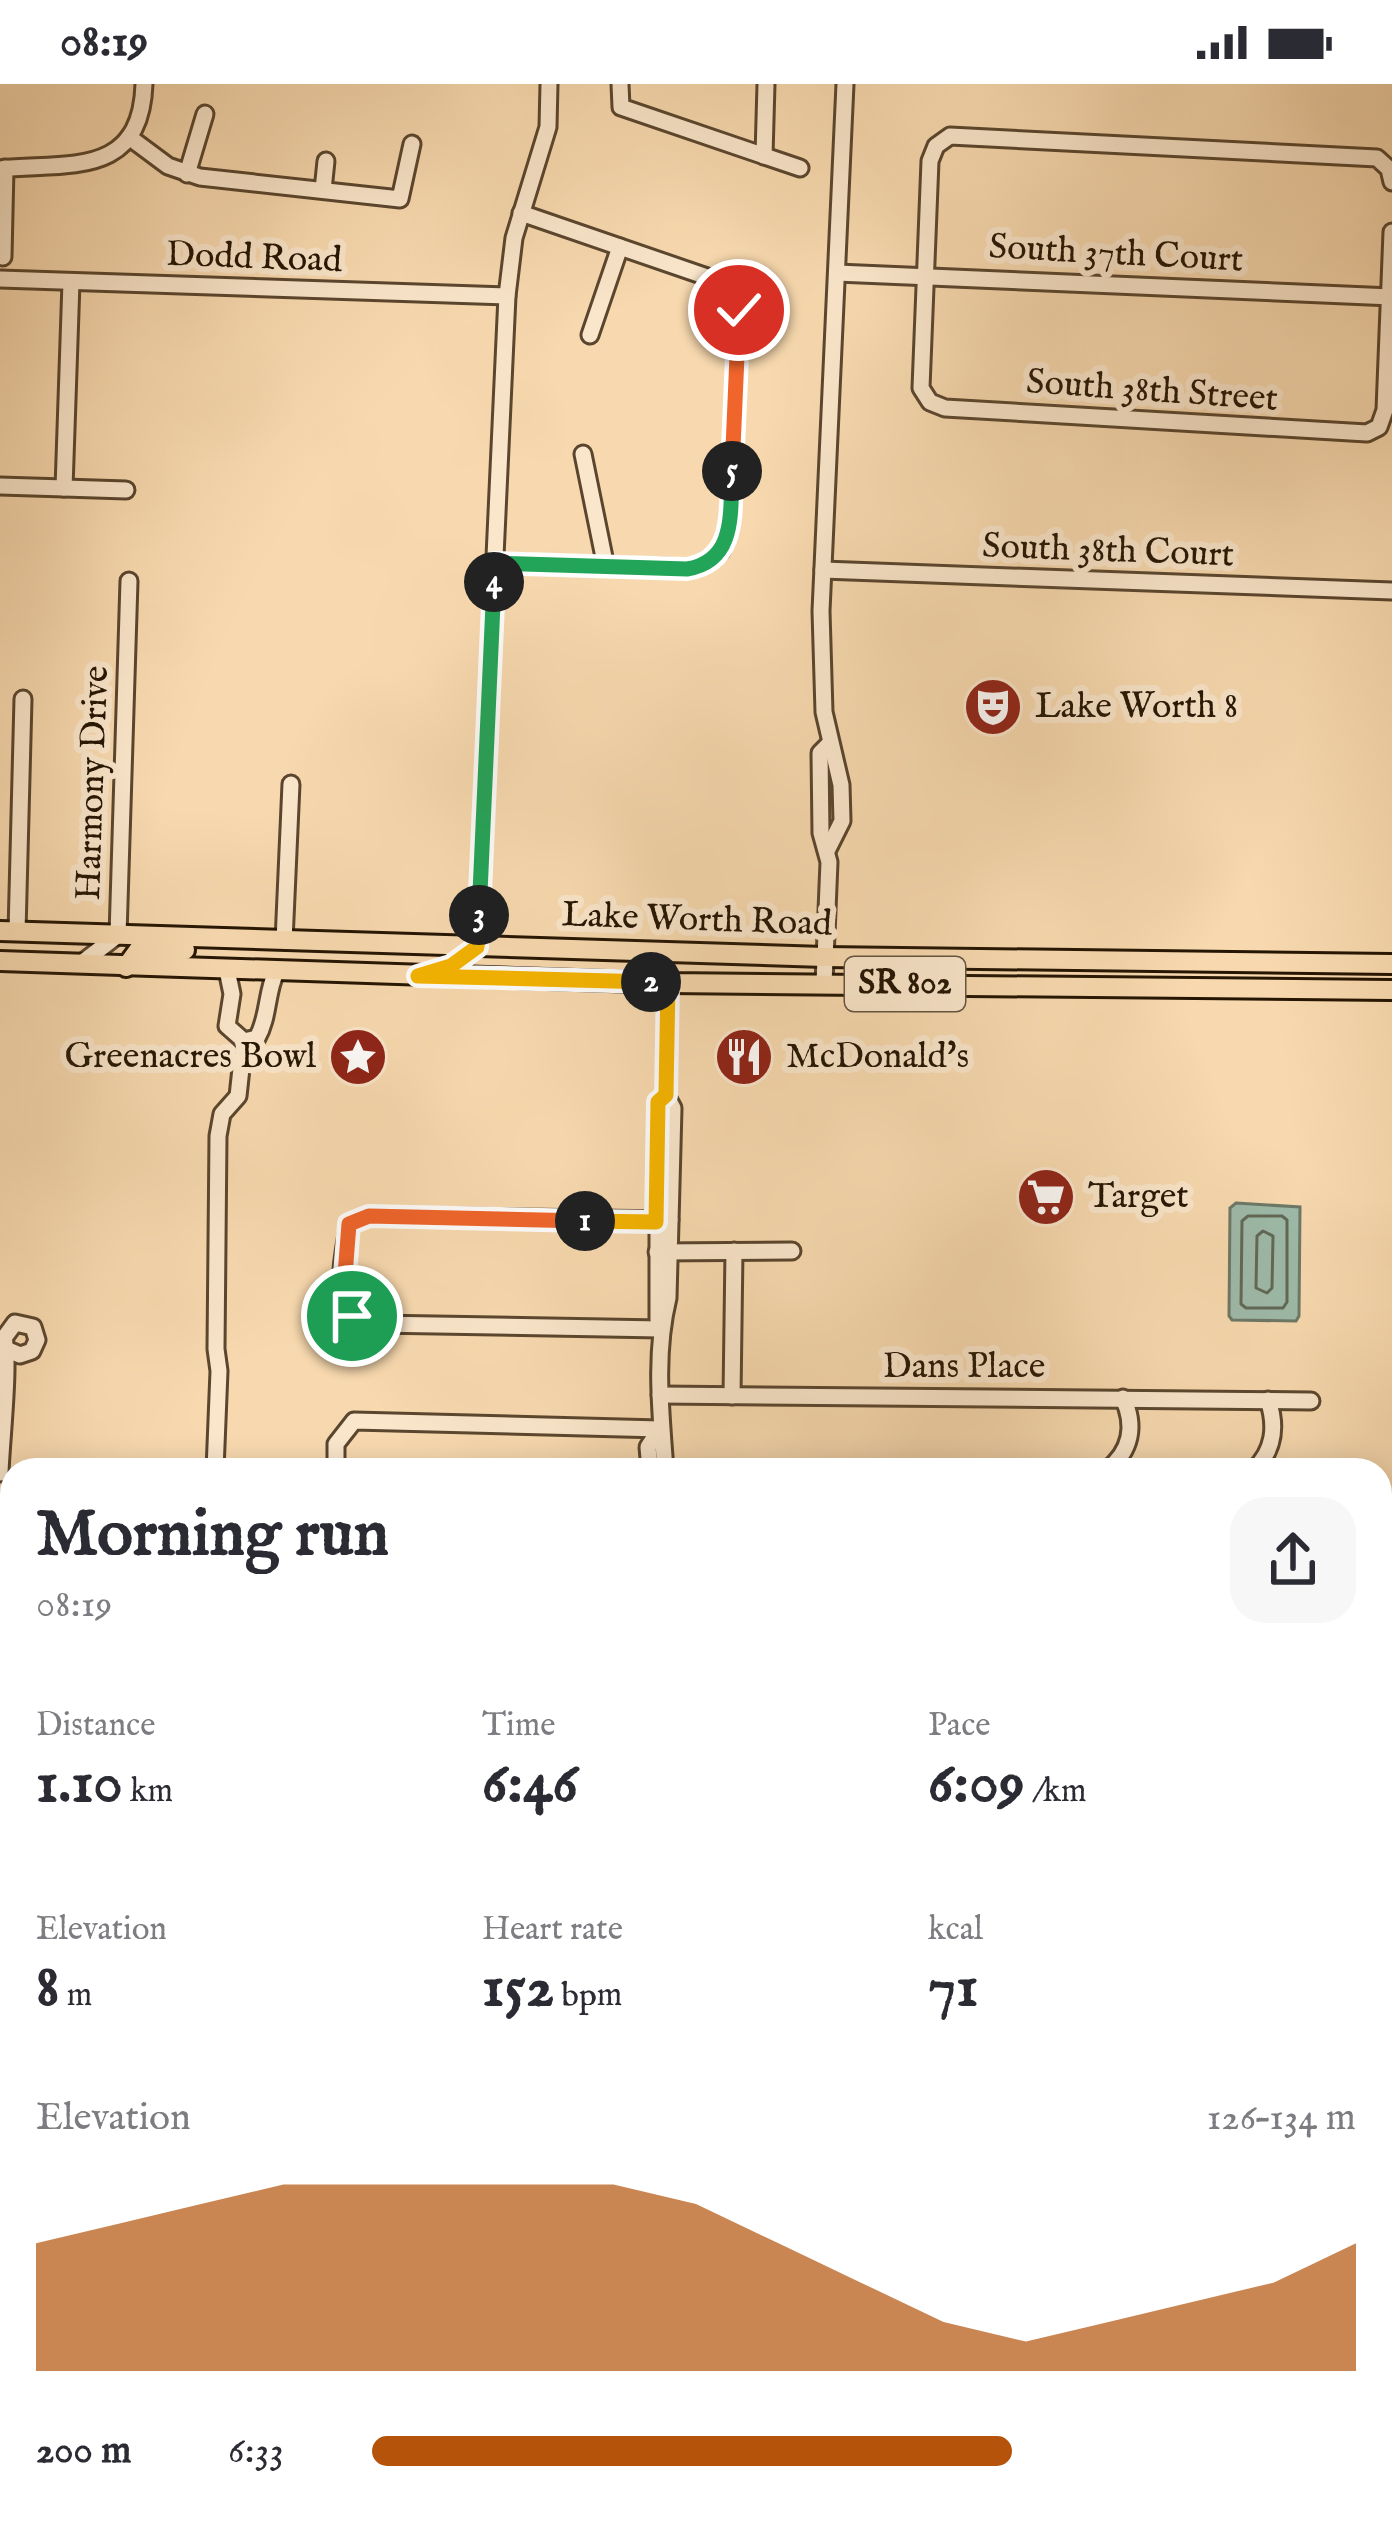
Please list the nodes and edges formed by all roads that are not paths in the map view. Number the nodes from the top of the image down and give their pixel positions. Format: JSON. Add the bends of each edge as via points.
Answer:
{"nodes":[{"id":1,"x":144,"y":84,"type":"edge"},
{"id":2,"x":549,"y":84,"type":"edge"},
{"id":3,"x":620,"y":84,"type":"edge"},
{"id":4,"x":766,"y":84,"type":"edge"},
{"id":5,"x":845,"y":84,"type":"edge"},
{"id":6,"x":205,"y":114,"type":"dead end"},
{"id":7,"x":129,"y":137,"type":"junction"},
{"id":8,"x":412,"y":143,"type":"dead end"},
{"id":9,"x":764,"y":156,"type":"junction"},
{"id":10,"x":326,"y":161,"type":"dead end"},
{"id":11,"x":3,"y":168,"type":"edge"},
{"id":12,"x":800,"y":168,"type":"dead end"},
{"id":13,"x":187,"y":174,"type":"junction"},
{"id":14,"x":1392,"y":182,"type":"edge"},
{"id":15,"x":323,"y":190,"type":"junction"},
{"id":16,"x":521,"y":213,"type":"junction"},
{"id":17,"x":1392,"y":232,"type":"edge"},
{"id":18,"x":620,"y":247,"type":"junction"},
{"id":19,"x":3,"y":257,"type":"edge"},
{"id":20,"x":837,"y":273,"type":"junction"},
{"id":21,"x":925,"y":276,"type":"junction"},
{"id":22,"x":0,"y":279,"type":"edge"},
{"id":23,"x":71,"y":282,"type":"junction"},
{"id":24,"x":507,"y":296,"type":"junction"},
{"id":25,"x":1390,"y":297,"type":"edge"},
{"id":26,"x":590,"y":335,"type":"dead end"},
{"id":27,"x":583,"y":454,"type":"dead end"},
{"id":28,"x":0,"y":486,"type":"edge"},
{"id":29,"x":64,"y":488,"type":"junction"},
{"id":30,"x":126,"y":490,"type":"dead end"},
{"id":31,"x":495,"y":563,"type":"junction"},
{"id":32,"x":606,"y":567,"type":"junction"},
{"id":33,"x":823,"y":570,"type":"junction"},
{"id":34,"x":129,"y":581,"type":"dead end"},
{"id":35,"x":1392,"y":591,"type":"edge"},
{"id":36,"x":23,"y":699,"type":"dead end"},
{"id":37,"x":291,"y":784,"type":"dead end"},
{"id":38,"x":6,"y":933,"type":"edge"},
{"id":39,"x":118,"y":935,"type":"junction"},
{"id":40,"x":284,"y":941,"type":"junction"},
{"id":41,"x":477,"y":947,"type":"junction"},
{"id":42,"x":824,"y":957,"type":"junction"},
{"id":43,"x":0,"y":961,"type":"edge"},
{"id":44,"x":1166,"y":962,"type":"junction"},
{"id":45,"x":1295,"y":963,"type":"junction"},
{"id":46,"x":1392,"y":964,"type":"edge"},
{"id":47,"x":77,"y":965,"type":"junction"},
{"id":48,"x":126,"y":967,"type":"junction"},
{"id":49,"x":227,"y":970,"type":"junction"},
{"id":50,"x":276,"y":971,"type":"junction"},
{"id":51,"x":418,"y":976,"type":"junction"},
{"id":52,"x":668,"y":982,"type":"junction"},
{"id":53,"x":824,"y":983,"type":"junction"},
{"id":54,"x":1012,"y":986,"type":"junction"},
{"id":55,"x":1163,"y":987,"type":"junction"},
{"id":56,"x":1392,"y":990,"type":"edge"},
{"id":57,"x":244,"y":1041,"type":"junction"},
{"id":58,"x":663,"y":1221,"type":"junction"},
{"id":59,"x":662,"y":1251,"type":"junction"},
{"id":60,"x":734,"y":1251,"type":"junction"},
{"id":61,"x":792,"y":1251,"type":"dead end"},
{"id":62,"x":661,"y":1328,"type":"junction"},
{"id":63,"x":8,"y":1350,"type":"dead end"},
{"id":64,"x":660,"y":1395,"type":"junction"},
{"id":65,"x":731,"y":1396,"type":"junction"},
{"id":66,"x":1124,"y":1398,"type":"junction"},
{"id":67,"x":1268,"y":1400,"type":"junction"},
{"id":68,"x":1311,"y":1401,"type":"dead end"},
{"id":69,"x":660,"y":1429,"type":"junction"},
{"id":70,"x":1,"y":1458,"type":"edge"},
{"id":71,"x":215,"y":1458,"type":"edge"},
{"id":72,"x":336,"y":1458,"type":"edge"},
{"id":73,"x":648,"y":1458,"type":"edge"},
{"id":74,"x":664,"y":1458,"type":"edge"},
{"id":75,"x":1118,"y":1458,"type":"edge"},
{"id":76,"x":1262,"y":1458,"type":"edge"}],
"edges":[{"from":1,"to":7,"type":"street"},
{"from":2,"to":16,"type":"street","via":[[545,139]]},
{"from":3,"to":9,"type":"street","via":[[622,107]]},
{"from":4,"to":9,"type":"street"},
{"from":5,"to":20,"type":"street"},
{"from":6,"to":13,"type":"street"},
{"from":7,"to":11,"type":"street","via":[[83,166]]},
{"from":7,"to":13,"type":"street"},
{"from":8,"to":15,"type":"street","via":[[400,199]]},
{"from":9,"to":12,"type":"street"},
{"from":10,"to":15,"type":"street"},
{"from":11,"to":19,"type":"street"},
{"from":13,"to":15,"type":"street"},
{"from":14,"to":21,"type":"street","via":[[1377,158],[950,136],[932,153]]},
{"from":16,"to":18,"type":"street"},
{"from":16,"to":24,"type":"street"},
{"from":17,"to":25,"type":"street"},
{"from":18,"to":26,"type":"street"},
{"from":18,"to":32,"type":"street","via":[[713,279],[739,310],[729,528],[721,551],[695,568]]},
{"from":20,"to":21,"type":"street","name":"South 37th Court"},
{"from":20,"to":33,"type":"street"},
{"from":21,"to":25,"type":"street","name":"South 37th Court"},
{"from":21,"to":25,"type":"street","name":"South 38th Street","via":[[920,379],[924,395],[946,408],[1358,434],[1378,427],[1385,410]]},
{"from":22,"to":23,"type":"street","name":"Dodd Road"},
{"from":23,"to":24,"type":"street","name":"Dodd Road"},
{"from":23,"to":29,"type":"street"},
{"from":24,"to":31,"type":"street"},
{"from":27,"to":32,"type":"street"},
{"from":28,"to":29,"type":"street"},
{"from":29,"to":30,"type":"street"},
{"from":31,"to":32,"type":"street"},
{"from":31,"to":41,"type":"street"},
{"from":33,"to":35,"type":"street","name":"South 38th Court"},
{"from":33,"to":42,"type":"street","via":[[820,662],[842,820],[828,849]]},
{"from":34,"to":39,"type":"street","name":"Harmony Drive"},
{"from":36,"to":38,"type":"street"},
{"from":37,"to":40,"type":"street"},
{"from":38,"to":39,"type":"main road","name":"Lake Worth Road","number":"SR 802"},
{"from":39,"to":40,"type":"main road","name":"Lake Worth Road","number":"SR 802"},
{"from":39,"to":47,"type":"street","name":"Harmony Drive"},
{"from":40,"to":41,"type":"main road","name":"Lake Worth Road","number":"SR 802"},
{"from":40,"to":48,"type":"main road","via":[[254,952],[139,949]]},
{"from":41,"to":42,"type":"main road","name":"Lake Worth Road","number":"SR 802"},
{"from":41,"to":51,"type":"street"},
{"from":42,"to":44,"type":"main road","name":"Lake Worth Road","number":"SR 802"},
{"from":42,"to":53,"type":"street"},
{"from":43,"to":47,"type":"main road","name":"Lake Worth Road","number":"SR 802"},
{"from":44,"to":45,"type":"main road","name":"Lake Worth Road","number":"SR 802"},
{"from":44,"to":54,"type":"main road","via":[[1143,975],[1042,976]]},
{"from":45,"to":46,"type":"main road","name":"Lake Worth Road","number":"SR 802"},
{"from":45,"to":55,"type":"main road","via":[[1271,972],[1190,970]]},
{"from":47,"to":48,"type":"main road","name":"Lake Worth Road","number":"SR 802"},
{"from":48,"to":49,"type":"main road","name":"Lake Worth Road","number":"SR 802"},
{"from":49,"to":50,"type":"main road","name":"Lake Worth Road","number":"SR 802"},
{"from":49,"to":57,"type":"street","via":[[227,1026]]},
{"from":50,"to":51,"type":"main road","name":"Lake Worth Road","number":"SR 802"},
{"from":50,"to":57,"type":"street","via":[[263,1026]]},
{"from":51,"to":52,"type":"main road","name":"Lake Worth Road","number":"SR 802"},
{"from":52,"to":53,"type":"main road","name":"Lake Worth Road","number":"SR 802"},
{"from":52,"to":58,"type":"street","via":[[666,1095],[674,1108]]},
{"from":53,"to":54,"type":"main road","name":"Lake Worth Road","number":"SR 802"},
{"from":54,"to":55,"type":"main road","name":"Lake Worth Road","number":"SR 802"},
{"from":55,"to":56,"type":"main road","name":"Lake Worth Road","number":"SR 802"},
{"from":57,"to":71,"type":"street","via":[[238,1096],[222,1114],[218,1136]]},
{"from":58,"to":59,"type":"street"},
{"from":58,"to":62,"type":"street","via":[[369,1216],[349,1224],[343,1301],[352,1316],[376,1324]]},
{"from":59,"to":60,"type":"street"},
{"from":59,"to":62,"type":"street","via":[[668,1298]]},
{"from":60,"to":61,"type":"street"},
{"from":60,"to":65,"type":"street"},
{"from":62,"to":64,"type":"street"},
{"from":63,"to":70,"type":"street"},
{"from":64,"to":65,"type":"street","name":"Dans Place"},
{"from":64,"to":69,"type":"street"},
{"from":65,"to":66,"type":"street","name":"Dans Place"},
{"from":66,"to":67,"type":"street","name":"Dans Place"},
{"from":66,"to":75,"type":"street","via":[[1130,1434]]},
{"from":67,"to":68,"type":"street","name":"Dans Place"},
{"from":67,"to":76,"type":"street","via":[[1271,1443]]},
{"from":69,"to":72,"type":"street","via":[[353,1421]]},
{"from":69,"to":73,"type":"street"},
{"from":69,"to":74,"type":"street"}]}
